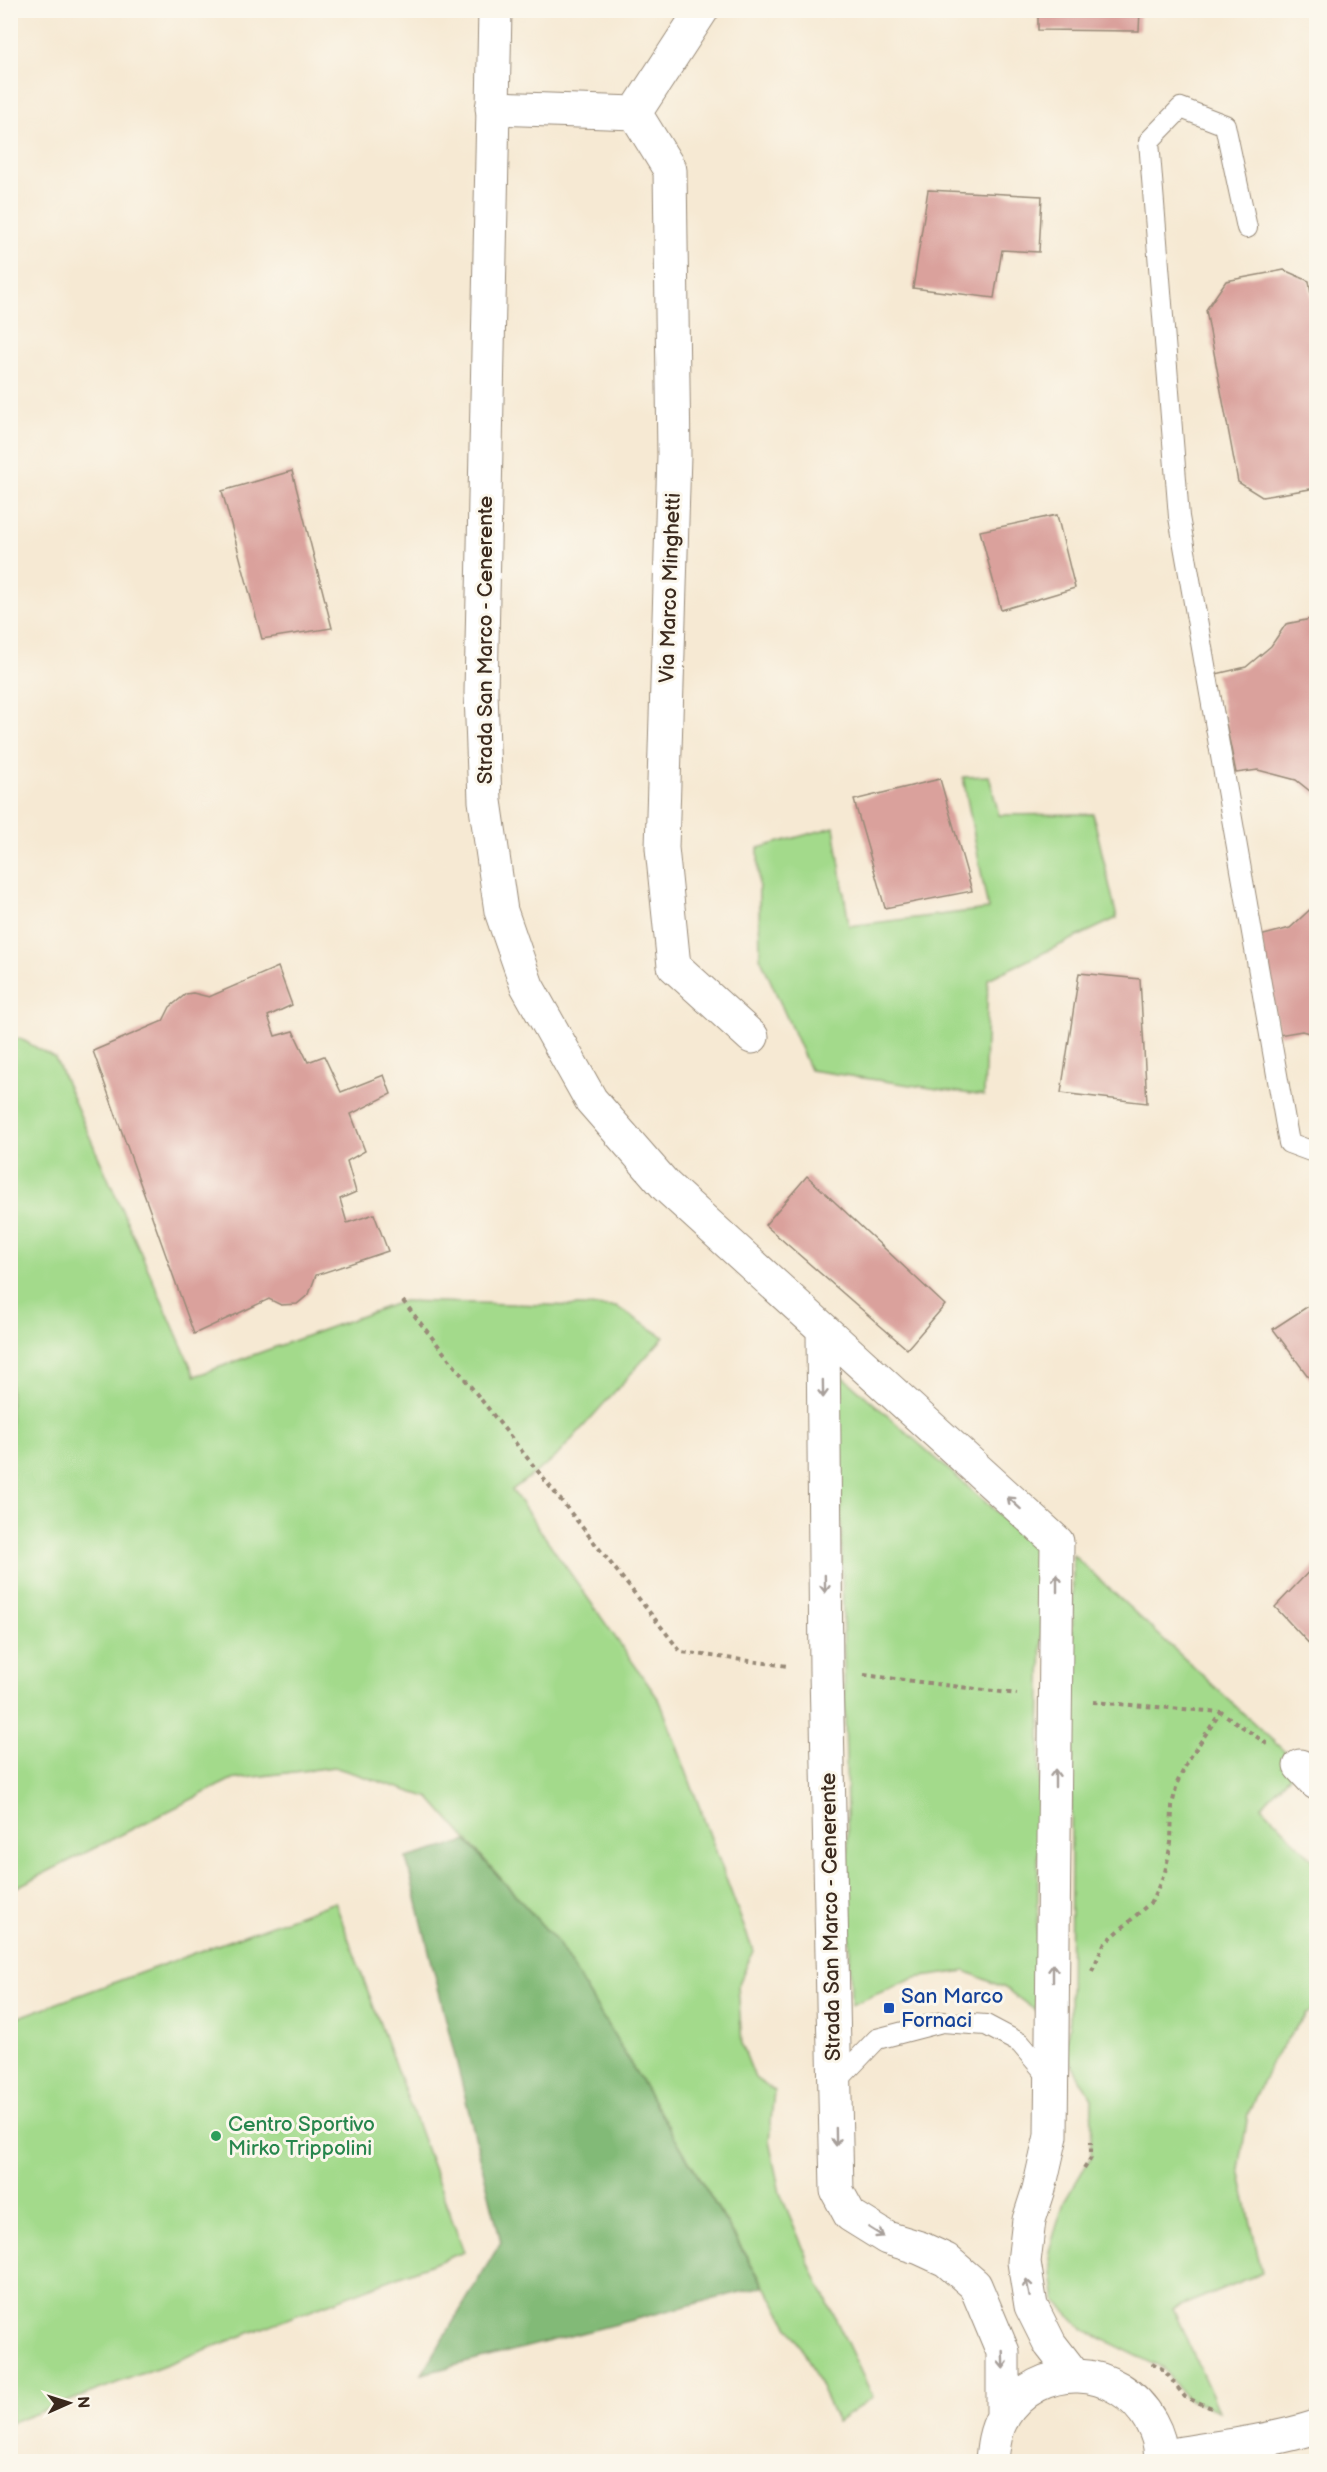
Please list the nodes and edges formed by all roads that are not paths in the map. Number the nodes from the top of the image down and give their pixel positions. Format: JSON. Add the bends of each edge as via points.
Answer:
{"nodes":[{"id":1,"x":495,"y":10,"type":"edge"},
{"id":2,"x":702,"y":10,"type":"edge"},
{"id":3,"x":492,"y":108,"type":"junction"},
{"id":4,"x":635,"y":113,"type":"junction"},
{"id":5,"x":1247,"y":228,"type":"dead end"},
{"id":6,"x":752,"y":1037,"type":"dead end"},
{"id":7,"x":1317,"y":1153,"type":"edge"},
{"id":8,"x":823,"y":1331,"type":"junction"},
{"id":9,"x":1053,"y":2082,"type":"junction"},
{"id":10,"x":835,"y":2084,"type":"junction"},
{"id":11,"x":1074,"y":2375,"type":"junction"},
{"id":12,"x":1003,"y":2418,"type":"junction"},
{"id":13,"x":1317,"y":2427,"type":"edge"},
{"id":14,"x":1160,"y":2459,"type":"edge"},
{"id":15,"x":992,"y":2462,"type":"edge"}],
"edges":[{"from":1,"to":3,"type":"main road","name":"Strada San Marco - Cenerente"},
{"from":2,"to":4,"type":"main road"},
{"from":3,"to":4,"type":"main road"},
{"from":3,"to":8,"type":"main road","name":"Strada San Marco - Cenerente","via":[[481,693],[485,801],[501,911],[527,986],[591,1100],[666,1186]]},
{"from":4,"to":6,"type":"main road","name":"Via Marco Minghetti","via":[[670,170],[674,455],[662,848],[674,966]]},
{"from":5,"to":7,"type":"lane","via":[[1224,125],[1181,108],[1149,141],[1179,517],[1289,1143]]},
{"from":9,"to":8,"type":"main road","name":"Strada San Marco - Cenerente","one_way":true,"via":[[1057,1542]]},
{"from":8,"to":10,"type":"main road","name":"Strada San Marco - Cenerente","one_way":true},
{"from":9,"to":10,"type":"lane","via":[[1020,2043],[986,2025],[942,2022],[878,2039]]},
{"from":11,"to":9,"type":"main road","name":"Strada San Marco - Cenerente","one_way":true,"via":[[1050,2344],[1031,2306],[1024,2262],[1029,2220],[1051,2136]]},
{"from":10,"to":12,"type":"main road","name":"Strada San Marco - Cenerente","one_way":true,"via":[[837,2191],[850,2216],[887,2238],[946,2260],[975,2285],[1003,2352]]},
{"from":11,"to":12,"type":"main road","via":[[1046,2381],[1020,2396]]},
{"from":11,"to":14,"type":"main road","via":[[1107,2381],[1134,2398],[1153,2425]]},
{"from":12,"to":15,"type":"main road","via":[[994,2441]]},
{"from":13,"to":14,"type":"main road","via":[[1281,2438],[1211,2447]]}]}
